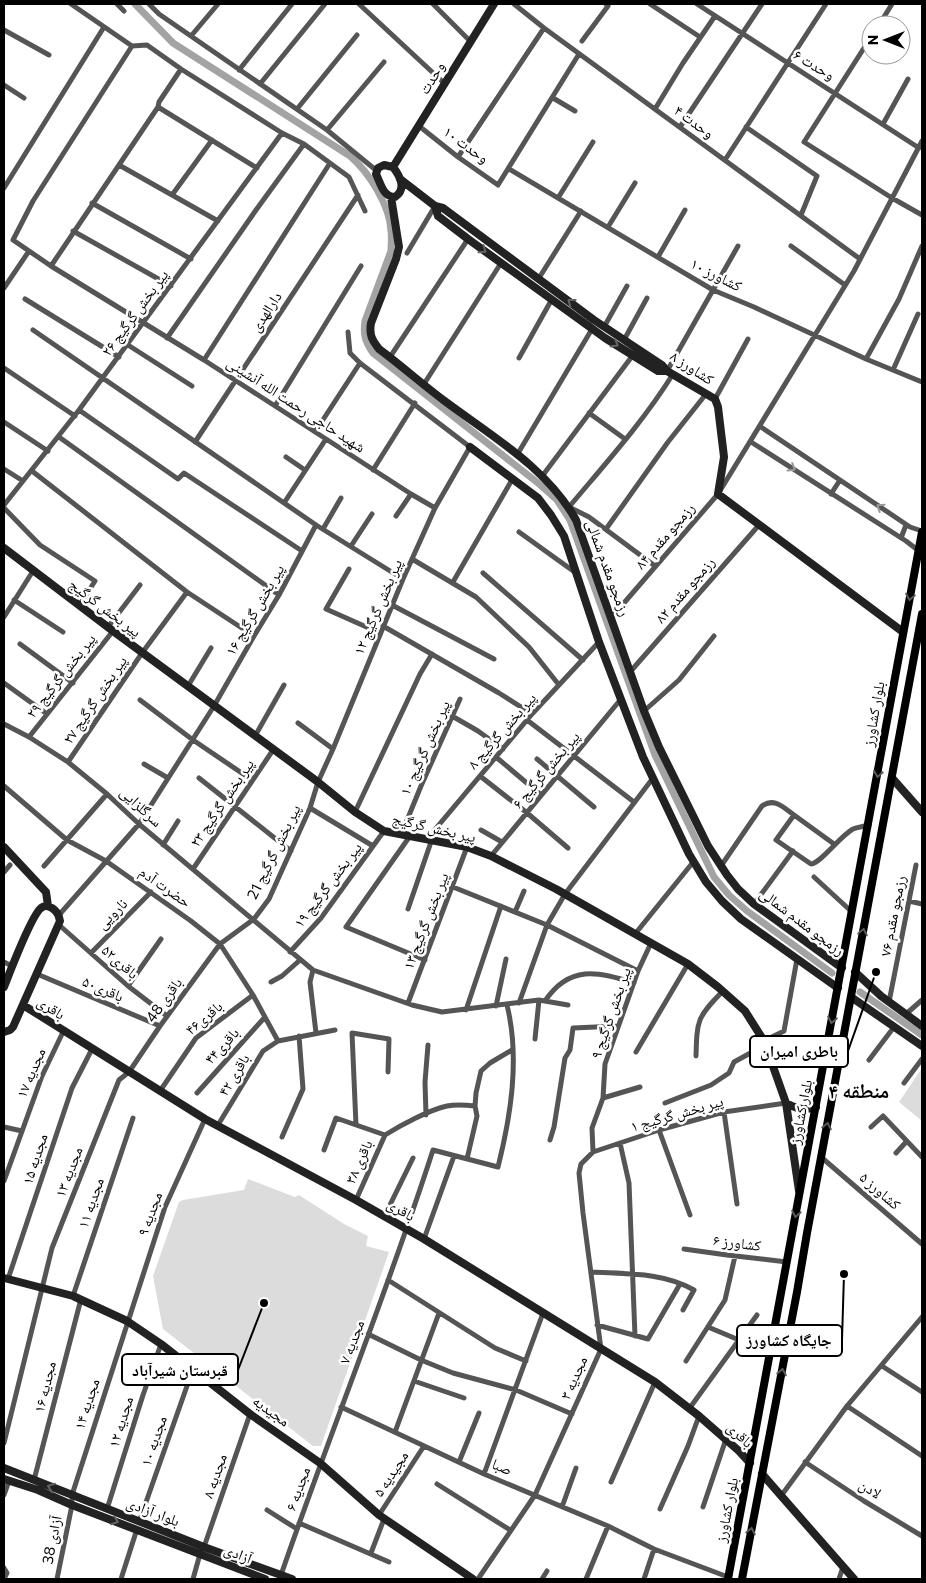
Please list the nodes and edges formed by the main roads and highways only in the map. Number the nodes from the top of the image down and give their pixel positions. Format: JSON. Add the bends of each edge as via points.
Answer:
{"nodes":[{"id":1,"x":922,"y":531,"type":"edge"},
{"id":2,"x":922,"y":614,"type":"edge"},
{"id":3,"x":852,"y":912,"type":"junction"},
{"id":4,"x":866,"y":914,"type":"junction"},
{"id":5,"x":728,"y":1578,"type":"edge"},
{"id":6,"x":742,"y":1579,"type":"edge"}],
"edges":[{"from":1,"to":3,"type":"main road","name":"بلوار کشاورز","one_way":true},
{"from":2,"to":4,"type":"main road","name":"بلوار کشاورز"},
{"from":3,"to":4,"type":"main road"},
{"from":3,"to":5,"type":"main road","name":"بلوار کشاورز","one_way":true},
{"from":6,"to":4,"type":"main road","name":"بلوار کشاورز","one_way":true}]}
